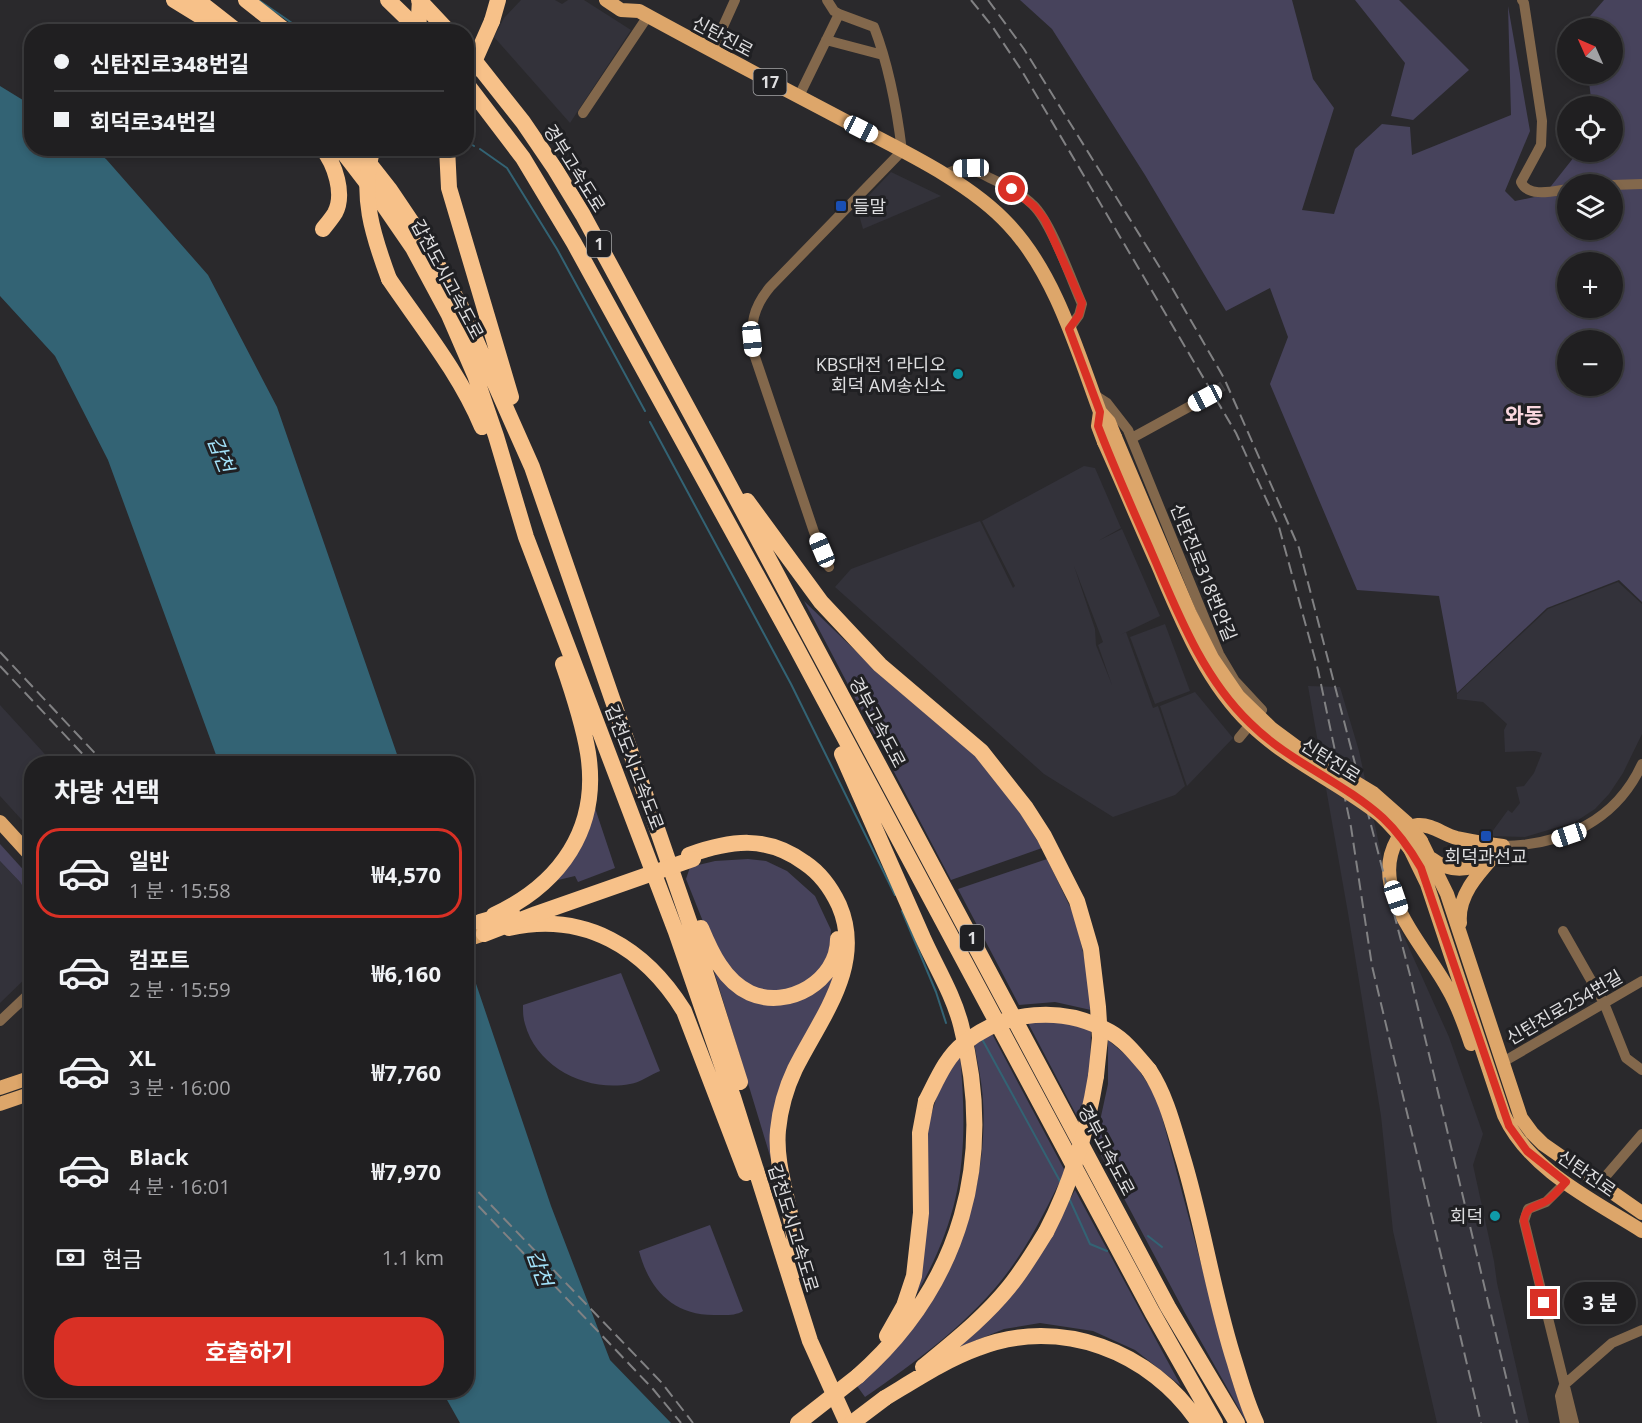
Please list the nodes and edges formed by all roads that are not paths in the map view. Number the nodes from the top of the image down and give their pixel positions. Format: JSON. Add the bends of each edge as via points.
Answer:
{"nodes":[{"id":1,"x":169,"y":0,"type":"edge"},
{"id":2,"x":174,"y":0,"type":"edge"},
{"id":3,"x":197,"y":0,"type":"edge"},
{"id":4,"x":246,"y":0,"type":"edge"},
{"id":5,"x":388,"y":0,"type":"edge"},
{"id":6,"x":419,"y":0,"type":"edge"},
{"id":7,"x":498,"y":0,"type":"edge"},
{"id":8,"x":606,"y":0,"type":"edge"},
{"id":9,"x":735,"y":0,"type":"edge"},
{"id":10,"x":827,"y":0,"type":"edge"},
{"id":11,"x":1522,"y":0,"type":"edge"},
{"id":12,"x":640,"y":9,"type":"edge"},
{"id":13,"x":839,"y":14,"type":"junction"},
{"id":14,"x":198,"y":24,"type":"edge"},
{"id":15,"x":210,"y":24,"type":"edge"},
{"id":16,"x":228,"y":24,"type":"edge"},
{"id":17,"x":277,"y":24,"type":"edge"},
{"id":18,"x":411,"y":24,"type":"edge"},
{"id":19,"x":419,"y":24,"type":"edge"},
{"id":20,"x":442,"y":24,"type":"edge"},
{"id":21,"x":826,"y":40,"type":"junction"},
{"id":22,"x":712,"y":51,"type":"junction"},
{"id":23,"x":883,"y":55,"type":"junction"},
{"id":24,"x":474,"y":60,"type":"edge"},
{"id":25,"x":474,"y":63,"type":"edge"},
{"id":26,"x":474,"y":92,"type":"edge"},
{"id":27,"x":799,"y":96,"type":"junction"},
{"id":28,"x":584,"y":113,"type":"dead end"},
{"id":29,"x":902,"y":151,"type":"junction"},
{"id":30,"x":326,"y":156,"type":"edge"},
{"id":31,"x":346,"y":156,"type":"edge"},
{"id":32,"x":363,"y":156,"type":"edge"},
{"id":33,"x":370,"y":156,"type":"edge"},
{"id":34,"x":447,"y":156,"type":"edge"},
{"id":35,"x":944,"y":175,"type":"junction"},
{"id":36,"x":1642,"y":184,"type":"edge"},
{"id":37,"x":1623,"y":185,"type":"edge"},
{"id":38,"x":1557,"y":191,"type":"edge"},
{"id":39,"x":323,"y":229,"type":"dead end"},
{"id":40,"x":1069,"y":329,"type":"junction"},
{"id":41,"x":1093,"y":394,"type":"junction"},
{"id":42,"x":1205,"y":398,"type":"tunnel mouth"},
{"id":43,"x":1130,"y":434,"type":"junction"},
{"id":44,"x":711,"y":451,"type":"junction"},
{"id":45,"x":532,"y":467,"type":"junction"},
{"id":46,"x":512,"y":495,"type":"junction"},
{"id":47,"x":526,"y":537,"type":"junction"},
{"id":48,"x":829,"y":567,"type":"dead end"},
{"id":49,"x":795,"y":645,"type":"junction"},
{"id":50,"x":1239,"y":738,"type":"dead end"},
{"id":51,"x":1642,"y":764,"type":"edge"},
{"id":52,"x":641,"y":785,"type":"junction"},
{"id":53,"x":0,"y":822,"type":"edge"},
{"id":54,"x":1416,"y":845,"type":"junction"},
{"id":55,"x":1503,"y":846,"type":"junction"},
{"id":56,"x":24,"y":848,"type":"edge"},
{"id":57,"x":691,"y":857,"type":"junction"},
{"id":58,"x":1432,"y":859,"type":"junction"},
{"id":59,"x":477,"y":927,"type":"edge"},
{"id":60,"x":1460,"y":931,"type":"junction"},
{"id":61,"x":1563,"y":931,"type":"dead end"},
{"id":62,"x":1642,"y":981,"type":"edge"},
{"id":63,"x":24,"y":999,"type":"edge"},
{"id":64,"x":1604,"y":1003,"type":"junction"},
{"id":65,"x":0,"y":1021,"type":"edge"},
{"id":66,"x":1503,"y":1062,"type":"junction"},
{"id":67,"x":1642,"y":1070,"type":"edge"},
{"id":68,"x":24,"y":1080,"type":"edge"},
{"id":69,"x":0,"y":1088,"type":"edge"},
{"id":70,"x":24,"y":1096,"type":"edge"},
{"id":71,"x":0,"y":1104,"type":"edge"},
{"id":72,"x":1504,"y":1115,"type":"junction"},
{"id":73,"x":1642,"y":1134,"type":"edge"},
{"id":74,"x":1566,"y":1182,"type":"junction"},
{"id":75,"x":1599,"y":1184,"type":"junction"},
{"id":76,"x":1642,"y":1213,"type":"edge"},
{"id":77,"x":1642,"y":1232,"type":"edge"},
{"id":78,"x":798,"y":1270,"type":"junction"},
{"id":79,"x":796,"y":1299,"type":"junction"},
{"id":80,"x":1642,"y":1330,"type":"edge"},
{"id":81,"x":858,"y":1376,"type":"junction"},
{"id":82,"x":1564,"y":1385,"type":"junction"},
{"id":83,"x":885,"y":1398,"type":"junction"},
{"id":84,"x":798,"y":1423,"type":"edge"},
{"id":85,"x":847,"y":1423,"type":"edge"},
{"id":86,"x":852,"y":1423,"type":"edge"},
{"id":87,"x":857,"y":1423,"type":"edge"},
{"id":88,"x":1199,"y":1423,"type":"edge"},
{"id":89,"x":1215,"y":1423,"type":"edge"},
{"id":90,"x":1237,"y":1423,"type":"edge"},
{"id":91,"x":1256,"y":1423,"type":"edge"},
{"id":92,"x":1565,"y":1423,"type":"edge"},
{"id":93,"x":1574,"y":1423,"type":"edge"}],
"edges":[{"from":1,"to":14,"type":"highway"},
{"from":2,"to":15,"type":"highway"},
{"from":3,"to":16,"type":"highway"},
{"from":4,"to":17,"type":"highway"},
{"from":5,"to":18,"type":"highway"},
{"from":6,"to":19,"type":"highway","bridge":true},
{"from":6,"to":20,"type":"highway"},
{"from":7,"to":25,"type":"highway","bridge":true},
{"from":8,"to":12,"type":"main road","name":"신탄진로","number":"17","via":[[621,10]]},
{"from":9,"to":22,"type":"street"},
{"from":10,"to":13,"type":"street"},
{"from":11,"to":38,"type":"street","via":[[1542,121],[1541,145],[1521,182],[1531,191]]},
{"from":12,"to":22,"type":"main road","name":"신탄진로","number":"17"},
{"from":12,"to":28,"type":"street"},
{"from":13,"to":21,"type":"street"},
{"from":13,"to":23,"type":"street","via":[[874,27]]},
{"from":21,"to":23,"type":"street"},
{"from":21,"to":27,"type":"street"},
{"from":22,"to":27,"type":"main road","name":"신탄진로","number":"17"},
{"from":23,"to":29,"type":"street"},
{"from":24,"to":44,"type":"highway","name":"경부고속도로","number":"1","via":[[523,122],[560,178]]},
{"from":26,"to":49,"type":"highway","name":"경부고속도로","number":"1","via":[[548,198]]},
{"from":27,"to":29,"type":"main road","name":"신탄진로","number":"17"},
{"from":29,"to":35,"type":"main road","name":"신탄진로","number":"17"},
{"from":29,"to":48,"type":"street","via":[[770,287],[758,302],[751,327],[753,351]]},
{"from":30,"to":39,"type":"highway","via":[[338,184],[339,199],[335,213]]},
{"from":31,"to":46,"type":"highway","name":"갑천도시고속도로","via":[[413,248],[449,315],[475,375]]},
{"from":32,"to":45,"type":"highway","name":"갑천도시고속도로","via":[[430,251],[461,307]]},
{"from":33,"to":46,"type":"highway","bridge":true,"via":[[367,201],[373,237],[389,279],[468,397]]},
{"from":34,"to":45,"type":"highway","via":[[456,216]]},
{"from":35,"to":40,"type":"main road","name":"신탄진로","number":"17","via":[[981,199],[1009,225],[1047,280]]},
{"from":35,"to":40,"type":"street","via":[[956,168],[971,168],[1012,189],[1034,206],[1045,220],[1082,303]]},
{"from":36,"to":37,"type":"street"},
{"from":40,"to":41,"type":"main road","name":"신탄진로","number":"17"},
{"from":41,"to":43,"type":"street","name":"신탄진로318번안길","via":[[1107,403]]},
{"from":41,"to":54,"type":"main road","name":"신탄진로","number":"17","bridge":true,"via":[[1100,412],[1098,426],[1110,440],[1180,618],[1213,678],[1232,704],[1267,739],[1354,796]]},
{"from":42,"to":43,"type":"street"},
{"from":43,"to":50,"type":"street","name":"신탄진로318번안길","via":[[1219,654],[1235,681],[1262,710]]},
{"from":44,"to":83,"type":"highway","bridge":true,"via":[[821,602],[880,665],[981,751],[1026,808],[1077,901],[1091,949],[1100,1028],[1096,1076],[1079,1155],[1058,1209],[1009,1287],[986,1313]]},
{"from":44,"to":90,"type":"highway","name":"경부고속도로","number":"1","via":[[1158,1288]]},
{"from":45,"to":52,"type":"highway","name":"갑천도시고속도로"},
{"from":46,"to":47,"type":"highway","name":"갑천도시고속도로"},
{"from":47,"to":59,"type":"highway","bridge":true,"via":[[537,586],[584,730],[589,794],[583,824],[563,863],[529,896]]},
{"from":47,"to":79,"type":"highway","name":"갑천도시고속도로","via":[[676,932]]},
{"from":49,"to":81,"type":"highway","via":[[950,993],[961,1024],[976,1114],[974,1160],[963,1213],[949,1252],[911,1319]]},
{"from":49,"to":89,"type":"highway","name":"경부고속도로","number":"1"},
{"from":51,"to":55,"type":"street","via":[[1626,790],[1590,823],[1557,840]]},
{"from":52,"to":57,"type":"highway","via":[[707,943],[722,970],[736,984],[767,998],[786,997],[805,991],[828,971],[838,944],[836,916],[817,883],[798,866],[787,858],[748,850]]},
{"from":52,"to":78,"type":"highway","name":"갑천도시고속도로","via":[[690,924]]},
{"from":53,"to":56,"type":"main road"},
{"from":54,"to":58,"type":"main road","name":"신탄진로","number":"17"},
{"from":54,"to":72,"type":"main road","name":"신탄진로","number":"17"},
{"from":55,"to":58,"type":"main road","via":[[1468,869],[1446,868]]},
{"from":55,"to":60,"type":"main road","via":[[1467,889],[1459,916]]},
{"from":55,"to":72,"type":"main road","via":[[1412,826],[1394,846],[1389,879],[1403,918],[1448,989],[1489,1091]]},
{"from":57,"to":59,"type":"highway","bridge":true,"via":[[536,914]]},
{"from":57,"to":78,"type":"highway","via":[[714,845],[737,842],[788,851],[823,878],[837,900],[847,930],[842,978],[794,1070],[778,1130],[779,1162]]},
{"from":58,"to":60,"type":"main road","name":"신탄진로","number":"17"},
{"from":59,"to":79,"type":"highway","bridge":true,"via":[[552,924],[588,930],[642,959],[670,988],[684,1011]]},
{"from":60,"to":66,"type":"main road","name":"신탄진로","number":"17"},
{"from":61,"to":64,"type":"street"},
{"from":62,"to":64,"type":"street","name":"신탄진로254번길"},
{"from":63,"to":65,"type":"street"},
{"from":64,"to":66,"type":"street","name":"신탄진로254번길"},
{"from":64,"to":67,"type":"street","via":[[1626,1058]]},
{"from":66,"to":75,"type":"main road","name":"신탄진로","number":"17","via":[[1521,1118],[1532,1133]]},
{"from":68,"to":69,"type":"main road"},
{"from":70,"to":71,"type":"main road"},
{"from":72,"to":74,"type":"main road","name":"신탄진로","number":"17","via":[[1527,1151]]},
{"from":73,"to":75,"type":"street"},
{"from":74,"to":77,"type":"main road","name":"신탄진로","number":"17"},
{"from":74,"to":82,"type":"street","via":[[1545,1202],[1528,1209],[1524,1221]]},
{"from":75,"to":76,"type":"main road","name":"신탄진로","number":"17"},
{"from":78,"to":87,"type":"highway","name":"갑천도시고속도로","via":[[819,1337]]},
{"from":79,"to":85,"type":"highway","name":"갑천도시고속도로","via":[[810,1341]]},
{"from":80,"to":82,"type":"street","via":[[1612,1343]]},
{"from":81,"to":84,"type":"highway","bridge":true},
{"from":81,"to":91,"type":"highway","bridge":true,"via":[[904,1306],[914,1276],[921,1213],[920,1133],[926,1101],[943,1068],[962,1044],[992,1026],[1017,1016],[1065,1016],[1111,1033],[1131,1049],[1161,1088],[1187,1171],[1224,1327]]},
{"from":82,"to":92,"type":"street","via":[[1560,1396]]},
{"from":82,"to":93,"type":"street"},
{"from":83,"to":86,"type":"highway","bridge":true},
{"from":83,"to":88,"type":"highway","via":[[978,1348],[1040,1335],[1098,1345],[1132,1359],[1156,1376]]}]}
